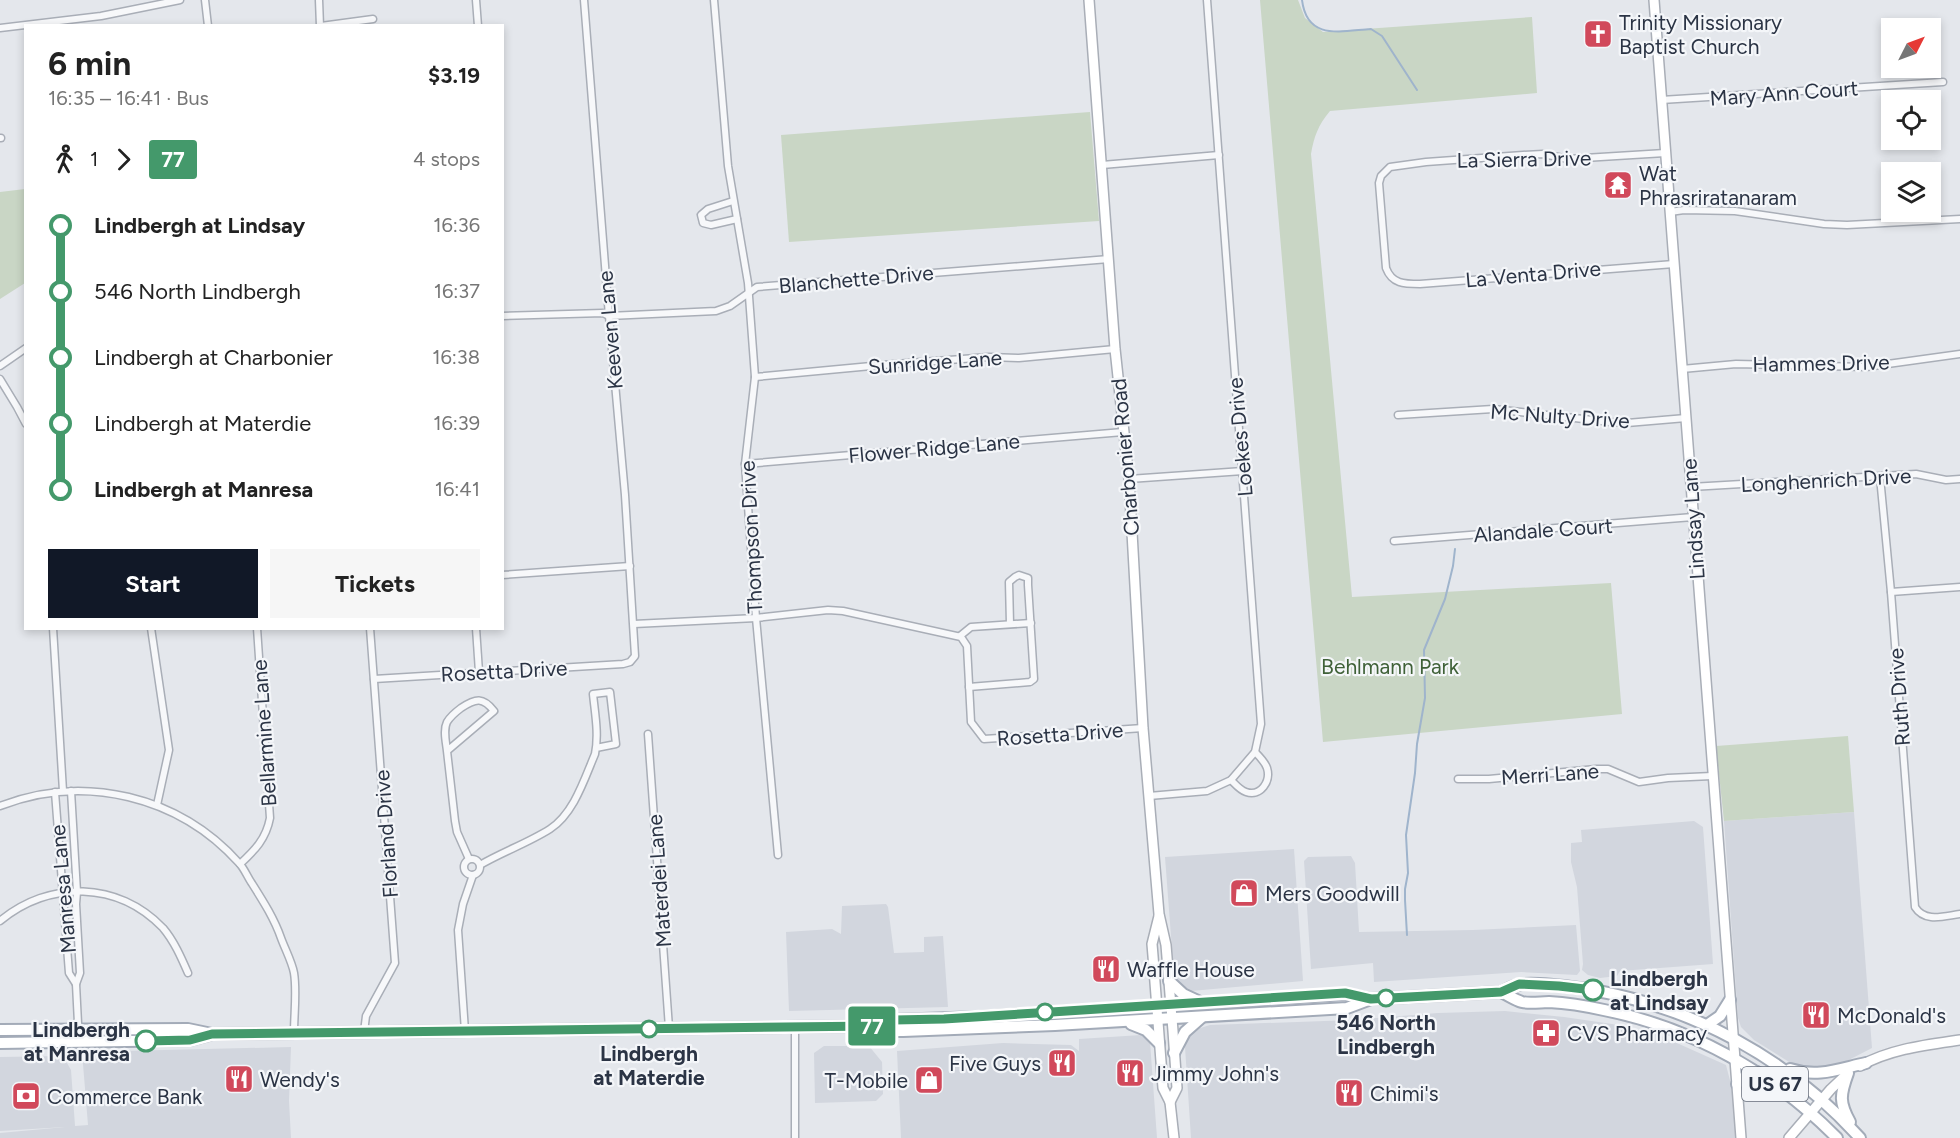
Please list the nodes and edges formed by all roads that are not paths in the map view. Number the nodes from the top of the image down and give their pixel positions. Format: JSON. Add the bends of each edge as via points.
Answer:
{"nodes":[{"id":1,"x":180,"y":0,"type":"edge"},
{"id":2,"x":205,"y":0,"type":"edge"},
{"id":3,"x":319,"y":0,"type":"edge"},
{"id":4,"x":476,"y":0,"type":"edge"},
{"id":5,"x":584,"y":0,"type":"edge"},
{"id":6,"x":714,"y":0,"type":"edge"},
{"id":7,"x":1089,"y":0,"type":"edge"},
{"id":8,"x":1208,"y":0,"type":"edge"},
{"id":9,"x":1654,"y":0,"type":"edge"},
{"id":10,"x":101,"y":16,"type":"junction"},
{"id":11,"x":373,"y":20,"type":"dead end"},
{"id":12,"x":34,"y":24,"type":"edge"},
{"id":13,"x":102,"y":24,"type":"edge"},
{"id":14,"x":207,"y":24,"type":"edge"},
{"id":15,"x":321,"y":24,"type":"edge"},
{"id":16,"x":338,"y":24,"type":"edge"},
{"id":17,"x":478,"y":24,"type":"edge"},
{"id":18,"x":24,"y":25,"type":"edge"},
{"id":19,"x":0,"y":28,"type":"edge"},
{"id":20,"x":1943,"y":82,"type":"dead end"},
{"id":21,"x":1661,"y":100,"type":"junction"},
{"id":22,"x":1665,"y":153,"type":"junction"},
{"id":23,"x":1219,"y":155,"type":"junction"},
{"id":24,"x":1102,"y":165,"type":"junction"},
{"id":25,"x":733,"y":201,"type":"junction"},
{"id":26,"x":1670,"y":212,"type":"junction"},
{"id":27,"x":737,"y":219,"type":"junction"},
{"id":28,"x":1960,"y":219,"type":"edge"},
{"id":29,"x":1109,"y":259,"type":"junction"},
{"id":30,"x":1674,"y":264,"type":"junction"},
{"id":31,"x":1392,"y":280,"type":"joint"},
{"id":32,"x":748,"y":295,"type":"junction"},
{"id":33,"x":504,"y":316,"type":"edge"},
{"id":34,"x":609,"y":316,"type":"junction"},
{"id":35,"x":24,"y":349,"type":"edge"},
{"id":36,"x":1115,"y":349,"type":"junction"},
{"id":37,"x":1960,"y":354,"type":"edge"},
{"id":38,"x":0,"y":366,"type":"edge"},
{"id":39,"x":1682,"y":369,"type":"junction"},
{"id":40,"x":755,"y":377,"type":"junction"},
{"id":41,"x":0,"y":379,"type":"edge"},
{"id":42,"x":1398,"y":415,"type":"dead end"},
{"id":43,"x":1686,"y":418,"type":"junction"},
{"id":44,"x":24,"y":420,"type":"edge"},
{"id":45,"x":1123,"y":432,"type":"junction"},
{"id":46,"x":745,"y":464,"type":"junction"},
{"id":47,"x":1243,"y":471,"type":"junction"},
{"id":48,"x":1880,"y":477,"type":"junction"},
{"id":49,"x":1129,"y":479,"type":"junction"},
{"id":50,"x":1960,"y":479,"type":"edge"},
{"id":51,"x":1691,"y":487,"type":"junction"},
{"id":52,"x":1693,"y":517,"type":"junction"},
{"id":53,"x":1394,"y":541,"type":"dead end"},
{"id":54,"x":630,"y":566,"type":"junction"},
{"id":55,"x":504,"y":575,"type":"edge"},
{"id":56,"x":1960,"y":587,"type":"edge"},
{"id":57,"x":1891,"y":592,"type":"junction"},
{"id":58,"x":756,"y":618,"type":"junction"},
{"id":59,"x":1031,"y":623,"type":"junction"},
{"id":60,"x":634,"y":624,"type":"junction"},
{"id":61,"x":1010,"y":624,"type":"junction"},
{"id":62,"x":54,"y":630,"type":"edge"},
{"id":63,"x":151,"y":630,"type":"edge"},
{"id":64,"x":257,"y":630,"type":"edge"},
{"id":65,"x":370,"y":630,"type":"edge"},
{"id":66,"x":476,"y":630,"type":"edge"},
{"id":67,"x":960,"y":636,"type":"junction"},
{"id":68,"x":633,"y":660,"type":"joint"},
{"id":69,"x":479,"y":672,"type":"junction"},
{"id":70,"x":374,"y":679,"type":"junction"},
{"id":71,"x":969,"y":687,"type":"junction"},
{"id":72,"x":1143,"y":728,"type":"junction"},
{"id":73,"x":648,"y":734,"type":"dead end"},
{"id":74,"x":596,"y":748,"type":"junction"},
{"id":75,"x":447,"y":751,"type":"junction"},
{"id":76,"x":1255,"y":752,"type":"junction"},
{"id":77,"x":1712,"y":776,"type":"junction"},
{"id":78,"x":1458,"y":779,"type":"dead end"},
{"id":79,"x":1231,"y":780,"type":"junction"},
{"id":80,"x":67,"y":791,"type":"junction"},
{"id":81,"x":55,"y":792,"type":"junction"},
{"id":82,"x":1149,"y":796,"type":"junction"},
{"id":83,"x":157,"y":805,"type":"junction"},
{"id":84,"x":0,"y":806,"type":"edge"},
{"id":85,"x":778,"y":855,"type":"dead end"},
{"id":86,"x":470,"y":860,"type":"junction"},
{"id":87,"x":240,"y":864,"type":"junction"},
{"id":88,"x":480,"y":865,"type":"junction"},
{"id":89,"x":473,"y":875,"type":"junction"},
{"id":90,"x":77,"y":892,"type":"junction"},
{"id":91,"x":62,"y":893,"type":"junction"},
{"id":92,"x":1159,"y":914,"type":"junction"},
{"id":93,"x":1960,"y":914,"type":"edge"},
{"id":94,"x":0,"y":921,"type":"edge"},
{"id":95,"x":188,"y":972,"type":"dead end"},
{"id":96,"x":1169,"y":981,"type":"junction"},
{"id":97,"x":76,"y":984,"type":"junction"},
{"id":98,"x":1501,"y":992,"type":"junction"},
{"id":99,"x":1371,"y":999,"type":"junction"},
{"id":100,"x":1730,"y":1000,"type":"junction"},
{"id":101,"x":1201,"y":1002,"type":"junction"},
{"id":102,"x":1170,"y":1004,"type":"junction"},
{"id":103,"x":1156,"y":1005,"type":"junction"},
{"id":104,"x":1202,"y":1017,"type":"junction"},
{"id":105,"x":1172,"y":1019,"type":"junction"},
{"id":106,"x":1158,"y":1020,"type":"junction"},
{"id":107,"x":1125,"y":1022,"type":"junction"},
{"id":108,"x":1707,"y":1025,"type":"junction"},
{"id":109,"x":876,"y":1026,"type":"junction"},
{"id":110,"x":795,"y":1027,"type":"junction"},
{"id":111,"x":0,"y":1029,"type":"edge"},
{"id":112,"x":78,"y":1029,"type":"junction"},
{"id":113,"x":669,"y":1029,"type":"junction"},
{"id":114,"x":465,"y":1031,"type":"junction"},
{"id":115,"x":364,"y":1032,"type":"junction"},
{"id":116,"x":294,"y":1033,"type":"junction"},
{"id":117,"x":212,"y":1034,"type":"junction"},
{"id":118,"x":1733,"y":1038,"type":"junction"},
{"id":119,"x":1960,"y":1040,"type":"edge"},
{"id":120,"x":0,"y":1043,"type":"edge"},
{"id":121,"x":79,"y":1043,"type":"junction"},
{"id":122,"x":1159,"y":1043,"type":"junction"},
{"id":123,"x":1174,"y":1053,"type":"junction"},
{"id":124,"x":1735,"y":1058,"type":"junction"},
{"id":125,"x":1866,"y":1063,"type":"junction"},
{"id":126,"x":1781,"y":1067,"type":"junction"},
{"id":127,"x":1756,"y":1072,"type":"junction"},
{"id":128,"x":1848,"y":1073,"type":"junction"},
{"id":129,"x":1737,"y":1084,"type":"junction"},
{"id":130,"x":1822,"y":1100,"type":"junction"},
{"id":131,"x":1170,"y":1102,"type":"junction"},
{"id":132,"x":1812,"y":1113,"type":"junction"},
{"id":133,"x":1858,"y":1136,"type":"edge"},
{"id":134,"x":795,"y":1138,"type":"edge"},
{"id":135,"x":1174,"y":1138,"type":"edge"},
{"id":136,"x":1741,"y":1138,"type":"edge"},
{"id":137,"x":1789,"y":1138,"type":"edge"},
{"id":138,"x":1837,"y":1138,"type":"edge"}],
"edges":[{"from":1,"to":10,"type":"street"},
{"from":2,"to":14,"type":"street"},
{"from":3,"to":15,"type":"street"},
{"from":4,"to":17,"type":"street"},
{"from":5,"to":34,"type":"street","name":"Keeven Lane"},
{"from":6,"to":25,"type":"street","name":"Thompson Drive"},
{"from":7,"to":24,"type":"main road","name":"Charbonier Road"},
{"from":8,"to":23,"type":"street","name":"Loekes Drive"},
{"from":9,"to":21,"type":"main road","name":"Lindsay Lane"},
{"from":10,"to":12,"type":"street"},
{"from":10,"to":13,"type":"street"},
{"from":11,"to":16,"type":"street"},
{"from":18,"to":19,"type":"street"},
{"from":20,"to":21,"type":"street","name":"Mary Ann Court"},
{"from":21,"to":22,"type":"main road","name":"Lindsay Lane"},
{"from":22,"to":26,"type":"main road","name":"Lindsay Lane"},
{"from":22,"to":31,"type":"street","name":"La Sierra Drive","via":[[1568,159],[1523,155],[1390,167],[1379,183],[1386,268]]},
{"from":23,"to":24,"type":"street"},
{"from":23,"to":47,"type":"street","name":"Loekes Drive"},
{"from":24,"to":29,"type":"main road","name":"Charbonier Road"},
{"from":25,"to":27,"type":"street","name":"Thompson Drive"},
{"from":25,"to":27,"type":"street","via":[[708,209],[701,218],[711,225]]},
{"from":26,"to":28,"type":"street","via":[[1735,212],[1847,225]]},
{"from":26,"to":30,"type":"main road","name":"Lindsay Lane"},
{"from":27,"to":32,"type":"street","name":"Thompson Drive"},
{"from":29,"to":32,"type":"street","name":"Blanchette Drive","via":[[757,287]]},
{"from":29,"to":36,"type":"main road","name":"Charbonier Road"},
{"from":30,"to":31,"type":"street","name":"La Venta Drive","via":[[1420,284]]},
{"from":30,"to":39,"type":"main road","name":"Lindsay Lane"},
{"from":32,"to":34,"type":"street","name":"Blanchette Drive","via":[[716,311]]},
{"from":32,"to":40,"type":"street","name":"Thompson Drive"},
{"from":33,"to":34,"type":"street","name":"Blanchette Drive","via":[[603,312]]},
{"from":34,"to":54,"type":"street","name":"Keeven Lane"},
{"from":35,"to":38,"type":"street"},
{"from":36,"to":40,"type":"street","name":"Sunridge Lane"},
{"from":36,"to":45,"type":"main road","name":"Charbonier Road"},
{"from":37,"to":39,"type":"street","name":"Hammes Drive","via":[[1866,367],[1736,364]]},
{"from":39,"to":43,"type":"main road","name":"Lindsay Lane"},
{"from":40,"to":46,"type":"street","name":"Thompson Drive"},
{"from":41,"to":44,"type":"street"},
{"from":42,"to":43,"type":"street","name":"Mc Nulty Drive","via":[[1493,409],[1627,423]]},
{"from":43,"to":51,"type":"main road","name":"Lindsay Lane"},
{"from":45,"to":46,"type":"street","name":"Flower Ridge Lane"},
{"from":45,"to":49,"type":"main road","name":"Charbonier Road"},
{"from":46,"to":58,"type":"street","name":"Thompson Drive"},
{"from":47,"to":49,"type":"street"},
{"from":47,"to":76,"type":"street","name":"Loekes Drive","via":[[1261,724]]},
{"from":48,"to":50,"type":"street","name":"Longhenrich Drive","via":[[1916,474]]},
{"from":48,"to":51,"type":"street","name":"Longhenrich Drive"},
{"from":48,"to":57,"type":"street","name":"Ruth Drive"},
{"from":49,"to":72,"type":"main road","name":"Charbonier Road"},
{"from":51,"to":52,"type":"main road","name":"Lindsay Lane"},
{"from":52,"to":53,"type":"street","name":"Alandale Court"},
{"from":52,"to":77,"type":"main road","name":"Lindsay Lane"},
{"from":54,"to":55,"type":"street"},
{"from":54,"to":60,"type":"street","name":"Keeven Lane"},
{"from":56,"to":57,"type":"street"},
{"from":57,"to":93,"type":"street","name":"Ruth Drive","via":[[1915,907],[1930,918]]},
{"from":58,"to":60,"type":"street"},
{"from":58,"to":67,"type":"street","via":[[843,611]]},
{"from":58,"to":85,"type":"street","name":"Thompson Drive"},
{"from":59,"to":61,"type":"street"},
{"from":59,"to":61,"type":"street","via":[[1028,579],[1019,575],[1009,582]]},
{"from":59,"to":71,"type":"street","via":[[1034,679]]},
{"from":60,"to":68,"type":"street","name":"Keeven Lane"},
{"from":61,"to":67,"type":"street","via":[[971,627]]},
{"from":62,"to":80,"type":"street","name":"Manresa Lane"},
{"from":63,"to":83,"type":"street","via":[[169,750]]},
{"from":64,"to":87,"type":"street","name":"Bellarmine Lane","via":[[270,818],[258,847]]},
{"from":65,"to":70,"type":"street","name":"Florland Drive"},
{"from":66,"to":69,"type":"street"},
{"from":67,"to":71,"type":"street","name":"Rosetta Drive","via":[[967,646]]},
{"from":68,"to":69,"type":"street","name":"Rosetta Drive","via":[[623,664]]},
{"from":69,"to":70,"type":"street","name":"Rosetta Drive"},
{"from":70,"to":115,"type":"street","name":"Florland Drive","via":[[395,963],[366,1016]]},
{"from":71,"to":72,"type":"street","name":"Rosetta Drive","via":[[971,722],[984,739]]},
{"from":72,"to":82,"type":"main road","name":"Charbonier Road"},
{"from":73,"to":113,"type":"street","name":"Materdei Lane"},
{"from":74,"to":74,"type":"street","via":[[593,694],[610,692],[616,744]]},
{"from":74,"to":88,"type":"street","via":[[575,801],[558,821]]},
{"from":75,"to":75,"type":"street","via":[[494,711],[487,702],[471,702],[447,722]]},
{"from":75,"to":86,"type":"street","via":[[457,832]]},
{"from":76,"to":79,"type":"street","name":"Loekes Drive"},
{"from":76,"to":79,"type":"street","via":[[1267,766],[1263,788],[1251,794]]},
{"from":77,"to":78,"type":"street","name":"Merri Lane","via":[[1639,782],[1608,769],[1596,769]]},
{"from":77,"to":100,"type":"main road","name":"Lindsay Lane"},
{"from":79,"to":82,"type":"street","name":"Loekes Drive","via":[[1207,791]]},
{"from":80,"to":81,"type":"street"},
{"from":80,"to":83,"type":"street","via":[[112,793]]},
{"from":80,"to":90,"type":"street","name":"Manresa Lane"},
{"from":81,"to":84,"type":"street"},
{"from":81,"to":91,"type":"street","name":"Manresa Lane"},
{"from":82,"to":92,"type":"main road","name":"Charbonier Road"},
{"from":83,"to":87,"type":"street","via":[[203,830]]},
{"from":86,"to":88,"type":"street"},
{"from":86,"to":89,"type":"street","via":[[464,868]]},
{"from":87,"to":116,"type":"street","via":[[273,915],[294,973]]},
{"from":88,"to":89,"type":"street"},
{"from":89,"to":114,"type":"street","via":[[458,930]]},
{"from":90,"to":91,"type":"street"},
{"from":90,"to":95,"type":"street","via":[[94,891],[123,900],[145,913],[163,929]]},
{"from":90,"to":97,"type":"street","name":"Manresa Lane","via":[[80,973]]},
{"from":91,"to":94,"type":"street","via":[[21,905]]},
{"from":91,"to":97,"type":"street","name":"Manresa Lane","via":[[69,973]]},
{"from":92,"to":96,"type":"main road","name":"Charbonier Road"},
{"from":92,"to":103,"type":"main road","name":"Charbonier Road","via":[[1152,944]]},
{"from":96,"to":101,"type":"main road","via":[[1183,994]]},
{"from":96,"to":102,"type":"main road","name":"Charbonier Road"},
{"from":97,"to":112,"type":"street","name":"Manresa Lane"},
{"from":98,"to":99,"type":"main road","number":"US 67"},
{"from":98,"to":108,"type":"main road","number":"US 67","via":[[1519,984],[1597,991],[1664,1008]]},
{"from":98,"to":124,"type":"main road","number":"US 67","via":[[1522,1002],[1580,1005],[1632,1017],[1677,1031]]},
{"from":99,"to":101,"type":"main road","number":"US 67","via":[[1345,993]]},
{"from":99,"to":104,"type":"main road","number":"US 67","via":[[1347,1008]]},
{"from":100,"to":108,"type":"main road","via":[[1720,1016]]},
{"from":100,"to":118,"type":"main road","name":"Lindsay Lane"},
{"from":101,"to":102,"type":"main road","number":"US 67"},
{"from":102,"to":103,"type":"main road","number":"US 67"},
{"from":102,"to":105,"type":"main road","name":"Charbonier Road"},
{"from":103,"to":106,"type":"main road","name":"Charbonier Road"},
{"from":103,"to":109,"type":"main road","number":"US 67","via":[[894,1020]]},
{"from":104,"to":105,"type":"main road","number":"US 67"},
{"from":104,"to":123,"type":"main road","via":[[1185,1032]]},
{"from":105,"to":106,"type":"main road","number":"US 67"},
{"from":105,"to":123,"type":"main road","name":"Charbonier Road"},
{"from":106,"to":107,"type":"main road","number":"US 67"},
{"from":106,"to":122,"type":"main road","name":"Charbonier Road"},
{"from":107,"to":109,"type":"main road","number":"US 67","via":[[895,1031]]},
{"from":107,"to":122,"type":"main road","via":[[1146,1030]]},
{"from":108,"to":118,"type":"main road","number":"US 67"},
{"from":109,"to":110,"type":"main road","number":"US 67"},
{"from":110,"to":113,"type":"main road","number":"US 67"},
{"from":110,"to":134,"type":"street"},
{"from":111,"to":112,"type":"main road","number":"US 67"},
{"from":112,"to":117,"type":"main road","number":"US 67","via":[[188,1029]]},
{"from":112,"to":121,"type":"street","name":"Manresa Lane"},
{"from":113,"to":114,"type":"main road","number":"US 67"},
{"from":114,"to":115,"type":"main road","number":"US 67"},
{"from":115,"to":116,"type":"main road","number":"US 67"},
{"from":116,"to":117,"type":"main road","number":"US 67"},
{"from":117,"to":121,"type":"main road","number":"US 67","via":[[190,1040]]},
{"from":118,"to":124,"type":"main road","name":"Lindsay Lane"},
{"from":118,"to":126,"type":"main road","number":"US 67"},
{"from":119,"to":125,"type":"main road","via":[[1902,1050]]},
{"from":120,"to":121,"type":"main road","number":"US 67"},
{"from":122,"to":131,"type":"main road","name":"Charbonier Road","via":[[1163,1089]]},
{"from":123,"to":131,"type":"main road","name":"Charbonier Road","via":[[1177,1088]]},
{"from":124,"to":127,"type":"main road","number":"US 67"},
{"from":124,"to":129,"type":"main road","name":"Lindsay Lane"},
{"from":125,"to":126,"type":"main road","via":[[1815,1074]]},
{"from":125,"to":128,"type":"main road"},
{"from":126,"to":130,"type":"main road","number":"US 67"},
{"from":127,"to":129,"type":"main road","via":[[1748,1073]]},
{"from":127,"to":132,"type":"main road","number":"US 67"},
{"from":128,"to":130,"type":"main road"},
{"from":128,"to":133,"type":"main road","via":[[1841,1105]]},
{"from":129,"to":136,"type":"main road","name":"Lindsay Lane"},
{"from":130,"to":132,"type":"main road"},
{"from":130,"to":133,"type":"main road","number":"US 67"},
{"from":131,"to":135,"type":"main road"},
{"from":132,"to":137,"type":"main road"},
{"from":132,"to":138,"type":"main road","number":"US 67"}]}
